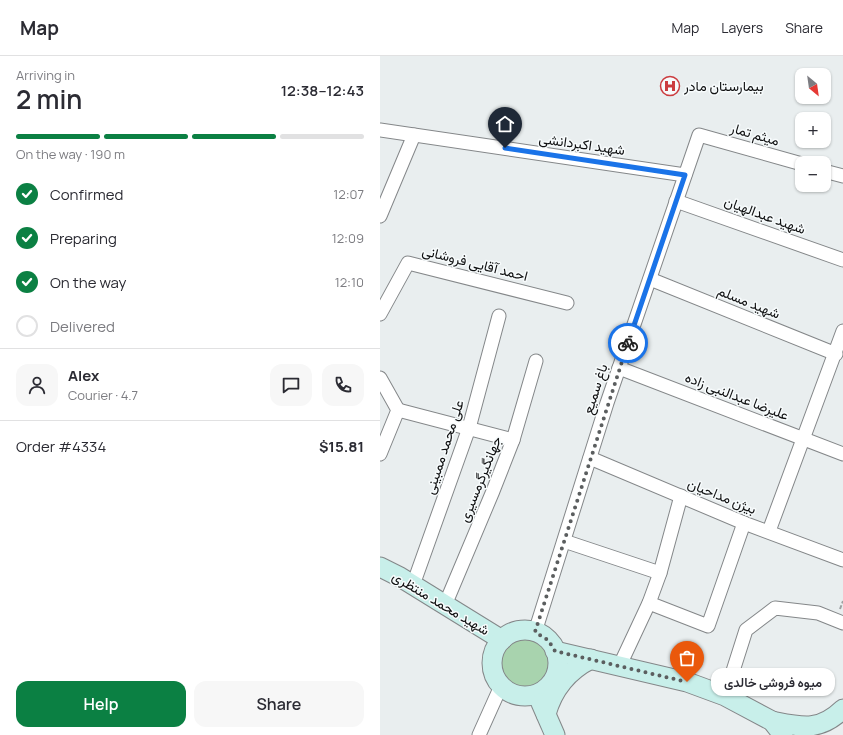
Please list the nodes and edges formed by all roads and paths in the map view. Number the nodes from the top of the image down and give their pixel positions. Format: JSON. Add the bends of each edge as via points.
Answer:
{"nodes":[{"id":1,"x":380,"y":130,"type":"edge"},
{"id":2,"x":414,"y":135,"type":"junction"},
{"id":3,"x":699,"y":135,"type":"joint"},
{"id":4,"x":795,"y":162,"type":"edge"},
{"id":5,"x":831,"y":173,"type":"edge"},
{"id":6,"x":685,"y":175,"type":"junction"},
{"id":7,"x":843,"y":176,"type":"edge"},
{"id":8,"x":676,"y":201,"type":"junction"},
{"id":9,"x":380,"y":216,"type":"edge"},
{"id":10,"x":843,"y":260,"type":"edge"},
{"id":11,"x":650,"y":279,"type":"junction"},
{"id":12,"x":567,"y":303,"type":"dead end"},
{"id":13,"x":380,"y":314,"type":"edge"},
{"id":14,"x":499,"y":316,"type":"dead end"},
{"id":15,"x":843,"y":331,"type":"edge"},
{"id":16,"x":836,"y":354,"type":"junction"},
{"id":17,"x":536,"y":361,"type":"dead end"},
{"id":18,"x":619,"y":368,"type":"junction"},
{"id":19,"x":380,"y":378,"type":"edge"},
{"id":20,"x":398,"y":410,"type":"junction"},
{"id":21,"x":469,"y":428,"type":"junction"},
{"id":22,"x":802,"y":439,"type":"junction"},
{"id":23,"x":512,"y":440,"type":"junction"},
{"id":24,"x":380,"y":454,"type":"edge"},
{"id":25,"x":843,"y":454,"type":"edge"},
{"id":26,"x":590,"y":458,"type":"junction"},
{"id":27,"x":681,"y":496,"type":"junction"},
{"id":28,"x":744,"y":523,"type":"junction"},
{"id":29,"x":769,"y":531,"type":"junction"},
{"id":30,"x":564,"y":541,"type":"junction"},
{"id":31,"x":843,"y":560,"type":"edge"},
{"id":32,"x":380,"y":567,"type":"edge"},
{"id":33,"x":660,"y":573,"type":"junction"},
{"id":34,"x":413,"y":585,"type":"junction"},
{"id":35,"x":649,"y":603,"type":"junction"},
{"id":36,"x":445,"y":605,"type":"junction"},
{"id":37,"x":843,"y":622,"type":"edge"},
{"id":38,"x":535,"y":632,"type":"junction"},
{"id":39,"x":502,"y":640,"type":"junction"},
{"id":40,"x":555,"y":651,"type":"junction"},
{"id":41,"x":591,"y":659,"type":"junction"},
{"id":42,"x":620,"y":665,"type":"junction"},
{"id":43,"x":501,"y":686,"type":"junction"},
{"id":44,"x":537,"y":694,"type":"junction"},
{"id":45,"x":725,"y":696,"type":"junction"},
{"id":46,"x":843,"y":709,"type":"edge"},
{"id":47,"x":546,"y":714,"type":"junction"},
{"id":48,"x":778,"y":728,"type":"edge"},
{"id":49,"x":479,"y":735,"type":"edge"},
{"id":50,"x":556,"y":735,"type":"edge"}],
"edges":[{"from":1,"to":2,"type":"street","name":"شهید اکبردانشی"},
{"from":2,"to":6,"type":"street","name":"شهید اکبردانشی"},
{"from":2,"to":9,"type":"street"},
{"from":3,"to":4,"type":"street","name":"میثم تمار"},
{"from":3,"to":6,"type":"street","name":"باغ سمیع"},
{"from":5,"to":7,"type":"street"},
{"from":6,"to":8,"type":"street","name":"باغ سمیع"},
{"from":8,"to":10,"type":"street","name":"شهید عبدالهیان"},
{"from":8,"to":11,"type":"street","name":"باغ سمیع"},
{"from":11,"to":16,"type":"street","name":"شهید مسلم"},
{"from":11,"to":18,"type":"street","name":"باغ سمیع"},
{"from":12,"to":13,"type":"street","name":"احمد آقایی فروشانی","via":[[408,263]]},
{"from":14,"to":21,"type":"street","name":"علی محمد ممبینی"},
{"from":15,"to":16,"type":"street"},
{"from":16,"to":22,"type":"street"},
{"from":17,"to":23,"type":"street","name":"جهانگیرگرمسیری"},
{"from":18,"to":22,"type":"street","name":"علیرضا عبدالنبی زاده"},
{"from":18,"to":26,"type":"street","name":"باغ سمیع"},
{"from":19,"to":20,"type":"street"},
{"from":20,"to":21,"type":"street"},
{"from":20,"to":24,"type":"street"},
{"from":21,"to":23,"type":"street"},
{"from":21,"to":34,"type":"street","name":"علی محمد ممبینی"},
{"from":22,"to":25,"type":"street","name":"علیرضا عبدالنبی زاده"},
{"from":22,"to":29,"type":"street"},
{"from":23,"to":36,"type":"street","name":"جهانگیرگرمسیری"},
{"from":26,"to":27,"type":"street","name":"بیژن مداحیان"},
{"from":26,"to":30,"type":"street","name":"باغ سمیع"},
{"from":27,"to":28,"type":"street","name":"بیژن مداحیان"},
{"from":27,"to":33,"type":"street"},
{"from":28,"to":29,"type":"street","name":"بیژن مداحیان"},
{"from":28,"to":35,"type":"street","via":[[708,626]]},
{"from":29,"to":31,"type":"street","name":"بیژن مداحیان"},
{"from":30,"to":33,"type":"street"},
{"from":30,"to":38,"type":"street","name":"باغ سمیع"},
{"from":32,"to":34,"type":"main road","name":"شهید محمد منتظری"},
{"from":33,"to":35,"type":"street"},
{"from":34,"to":36,"type":"main road","name":"شهید محمد منتظری"},
{"from":35,"to":42,"type":"street"},
{"from":36,"to":39,"type":"main road","name":"شهید محمد منتظری"},
{"from":37,"to":45,"type":"street","via":[[818,613],[775,608],[746,630]]},
{"from":38,"to":39,"type":"main road","via":[[525,630],[512,633]]},
{"from":38,"to":40,"type":"main road","via":[[548,640]]},
{"from":39,"to":43,"type":"main road","via":[[494,650],[492,663],[494,676]]},
{"from":40,"to":41,"type":"main road"},
{"from":40,"to":44,"type":"main road","via":[[558,664],[555,676],[548,687]]},
{"from":41,"to":42,"type":"main road"},
{"from":41,"to":47,"type":"main road","via":[[574,669],[561,682]]},
{"from":42,"to":45,"type":"main road","via":[[675,678]]},
{"from":43,"to":44,"type":"main road","via":[[512,694]]},
{"from":43,"to":49,"type":"street"},
{"from":44,"to":47,"type":"main road"},
{"from":45,"to":48,"type":"main road"},
{"from":46,"to":48,"type":"main road","via":[[834,718],[819,726]]},
{"from":47,"to":50,"type":"main road"}]}
